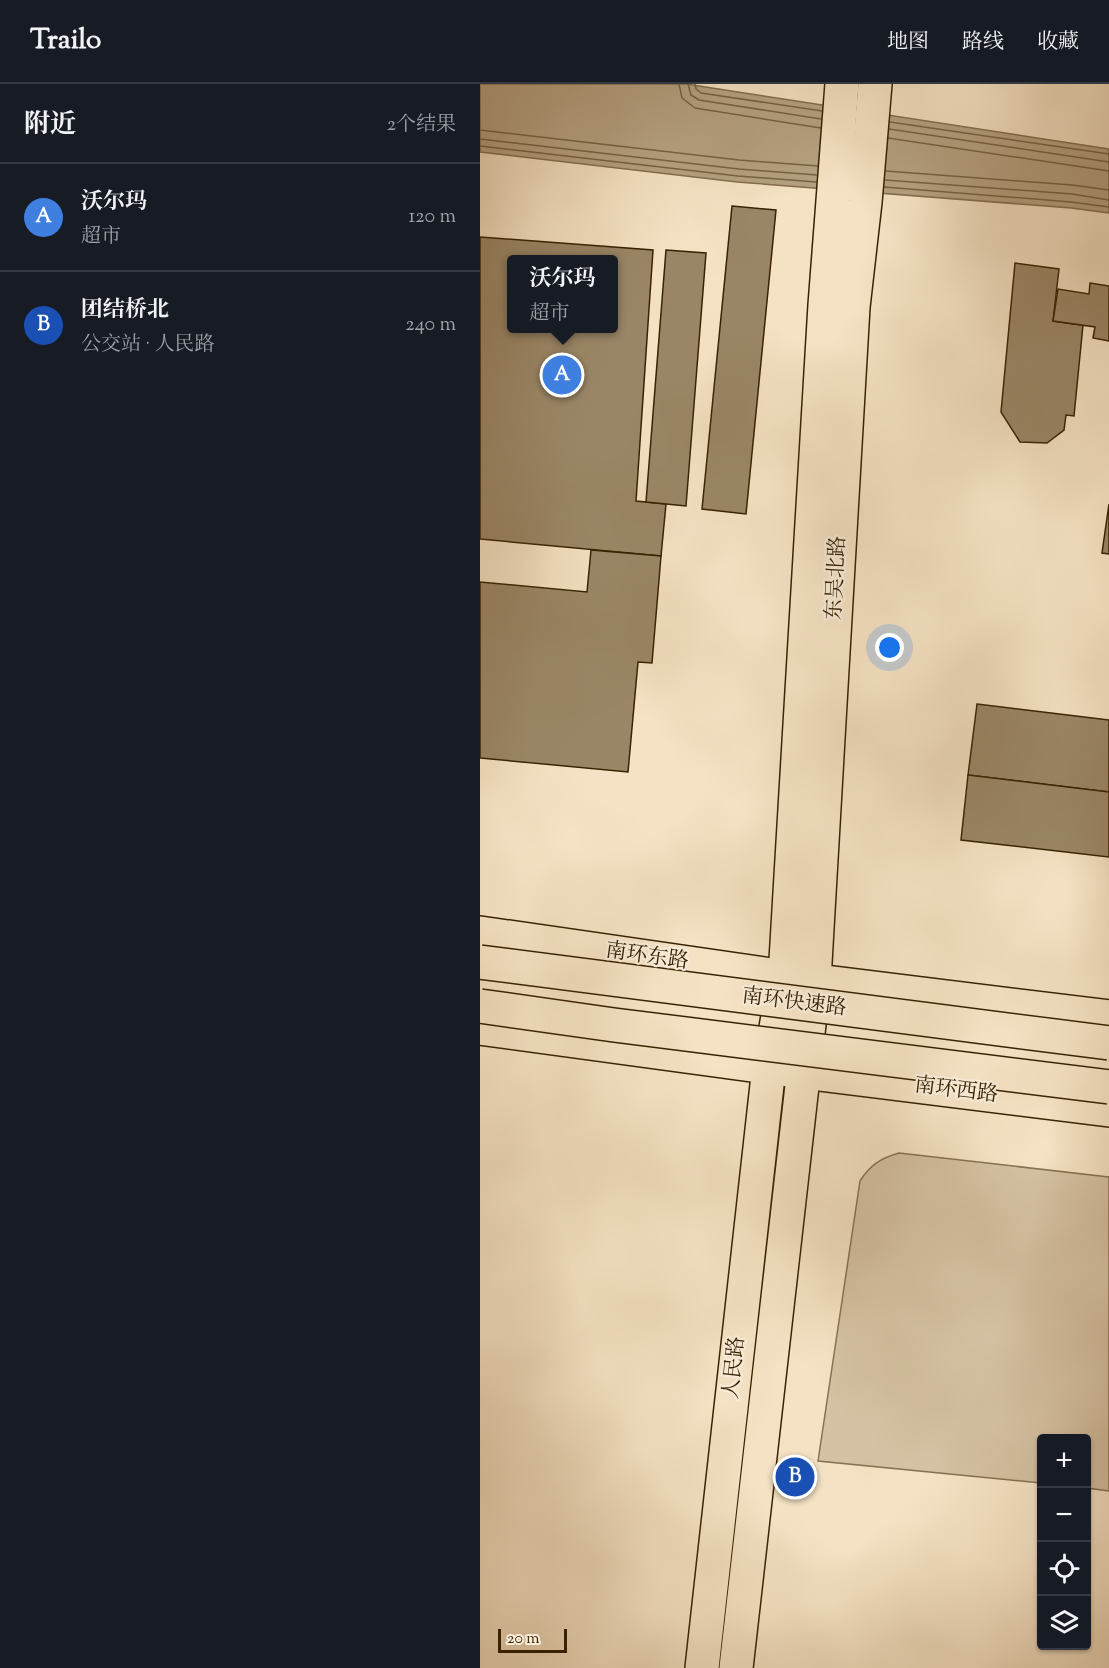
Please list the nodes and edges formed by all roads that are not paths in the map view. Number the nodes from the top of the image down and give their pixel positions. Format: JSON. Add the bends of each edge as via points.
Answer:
{"nodes":[{"id":1,"x":841,"y":93,"type":"edge"},
{"id":2,"x":874,"y":95,"type":"edge"},
{"id":3,"x":849,"y":200,"type":"junction"},
{"id":4,"x":480,"y":933,"type":"edge"},
{"id":5,"x":480,"y":962,"type":"edge"},
{"id":6,"x":800,"y":979,"type":"junction"},
{"id":7,"x":480,"y":1006,"type":"edge"},
{"id":8,"x":1109,"y":1017,"type":"edge"},
{"id":9,"x":480,"y":1028,"type":"edge"},
{"id":10,"x":1109,"y":1043,"type":"edge"},
{"id":11,"x":769,"y":1067,"type":"junction"},
{"id":12,"x":803,"y":1072,"type":"junction"},
{"id":13,"x":1109,"y":1087,"type":"edge"},
{"id":14,"x":1109,"y":1110,"type":"edge"},
{"id":15,"x":702,"y":1668,"type":"edge"},
{"id":16,"x":736,"y":1668,"type":"edge"}],
"edges":[{"from":1,"to":3,"type":"main road","name":"东吴北路"},
{"from":2,"to":3,"type":"main road","name":"东吴北路"},
{"from":3,"to":6,"type":"main road","name":"东吴北路","via":[[853,307]]},
{"from":4,"to":6,"type":"main road","name":"南环东路"},
{"from":5,"to":10,"type":"main road","name":"南环快速路","bridge":true},
{"from":6,"to":8,"type":"main road"},
{"from":6,"to":11,"type":"main road","name":"东吴北路"},
{"from":6,"to":12,"type":"main road","name":"东吴北路"},
{"from":7,"to":13,"type":"main road","bridge":true},
{"from":9,"to":11,"type":"main road"},
{"from":11,"to":12,"type":"main road"},
{"from":11,"to":15,"type":"main road","name":"人民路"},
{"from":12,"to":14,"type":"main road","name":"南环西路"},
{"from":12,"to":16,"type":"main road","name":"人民路"}]}
